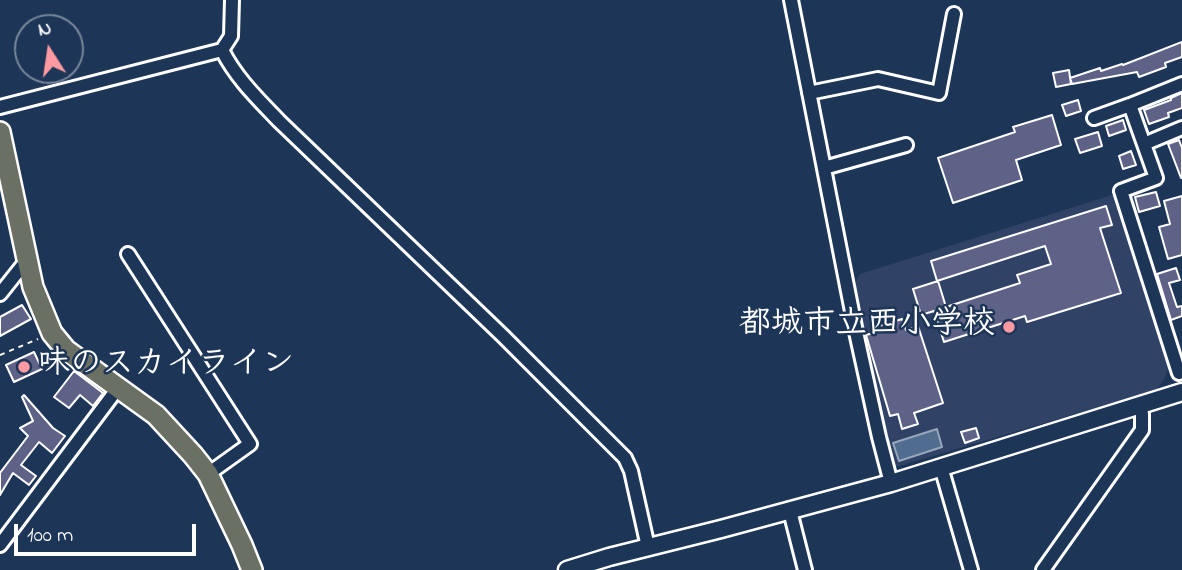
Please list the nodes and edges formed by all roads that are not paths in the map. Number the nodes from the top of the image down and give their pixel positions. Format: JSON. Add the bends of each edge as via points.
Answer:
{"nodes":[{"id":1,"x":232,"y":0,"type":"edge"},
{"id":2,"x":790,"y":0,"type":"edge"},
{"id":3,"x":954,"y":14,"type":"dead end"},
{"id":4,"x":222,"y":50,"type":"junction"},
{"id":5,"x":1182,"y":85,"type":"edge"},
{"id":6,"x":809,"y":93,"type":"junction"},
{"id":7,"x":1130,"y":105,"type":"junction"},
{"id":8,"x":0,"y":107,"type":"edge"},
{"id":9,"x":1094,"y":118,"type":"dead end"},
{"id":10,"x":1182,"y":128,"type":"edge"},
{"id":11,"x":0,"y":132,"type":"edge"},
{"id":12,"x":1144,"y":144,"type":"junction"},
{"id":13,"x":906,"y":145,"type":"dead end"},
{"id":14,"x":824,"y":168,"type":"junction"},
{"id":15,"x":128,"y":254,"type":"dead end"},
{"id":16,"x":27,"y":260,"type":"junction"},
{"id":17,"x":0,"y":294,"type":"edge"},
{"id":18,"x":1181,"y":371,"type":"edge"},
{"id":19,"x":117,"y":387,"type":"junction"},
{"id":20,"x":1180,"y":392,"type":"edge"},
{"id":21,"x":1140,"y":405,"type":"junction"},
{"id":22,"x":941,"y":467,"type":"junction"},
{"id":23,"x":208,"y":474,"type":"junction"},
{"id":24,"x":891,"y":483,"type":"junction"},
{"id":25,"x":790,"y":511,"type":"junction"},
{"id":26,"x":0,"y":545,"type":"edge"},
{"id":27,"x":648,"y":548,"type":"junction"},
{"id":28,"x":1054,"y":564,"type":"edge"},
{"id":29,"x":252,"y":570,"type":"edge"},
{"id":30,"x":567,"y":570,"type":"edge"},
{"id":31,"x":805,"y":570,"type":"edge"},
{"id":32,"x":971,"y":570,"type":"edge"},
{"id":33,"x":1044,"y":570,"type":"edge"}],
"edges":[{"from":1,"to":4,"type":"street","via":[[231,36]]},
{"from":2,"to":6,"type":"street"},
{"from":3,"to":6,"type":"street","via":[[939,93],[878,79]]},
{"from":4,"to":8,"type":"street"},
{"from":4,"to":27,"type":"street","via":[[245,85],[279,121],[625,458]]},
{"from":5,"to":7,"type":"street"},
{"from":6,"to":14,"type":"street"},
{"from":7,"to":9,"type":"street"},
{"from":7,"to":12,"type":"street"},
{"from":10,"to":12,"type":"street"},
{"from":11,"to":16,"type":"main road"},
{"from":12,"to":18,"type":"street","via":[[1156,178],[1121,191]]},
{"from":13,"to":14,"type":"street"},
{"from":14,"to":24,"type":"street"},
{"from":15,"to":23,"type":"street","via":[[250,444]]},
{"from":16,"to":17,"type":"street"},
{"from":16,"to":19,"type":"main road","via":[[52,333],[66,350]]},
{"from":18,"to":20,"type":"street"},
{"from":19,"to":23,"type":"main road","via":[[156,415]]},
{"from":19,"to":26,"type":"street"},
{"from":20,"to":21,"type":"street"},
{"from":21,"to":22,"type":"street"},
{"from":21,"to":28,"type":"street","via":[[1142,430]]},
{"from":22,"to":24,"type":"street"},
{"from":22,"to":32,"type":"street"},
{"from":23,"to":29,"type":"main road"},
{"from":24,"to":25,"type":"street"},
{"from":25,"to":27,"type":"street"},
{"from":25,"to":31,"type":"street"},
{"from":27,"to":30,"type":"street"},
{"from":28,"to":33,"type":"street"}]}
